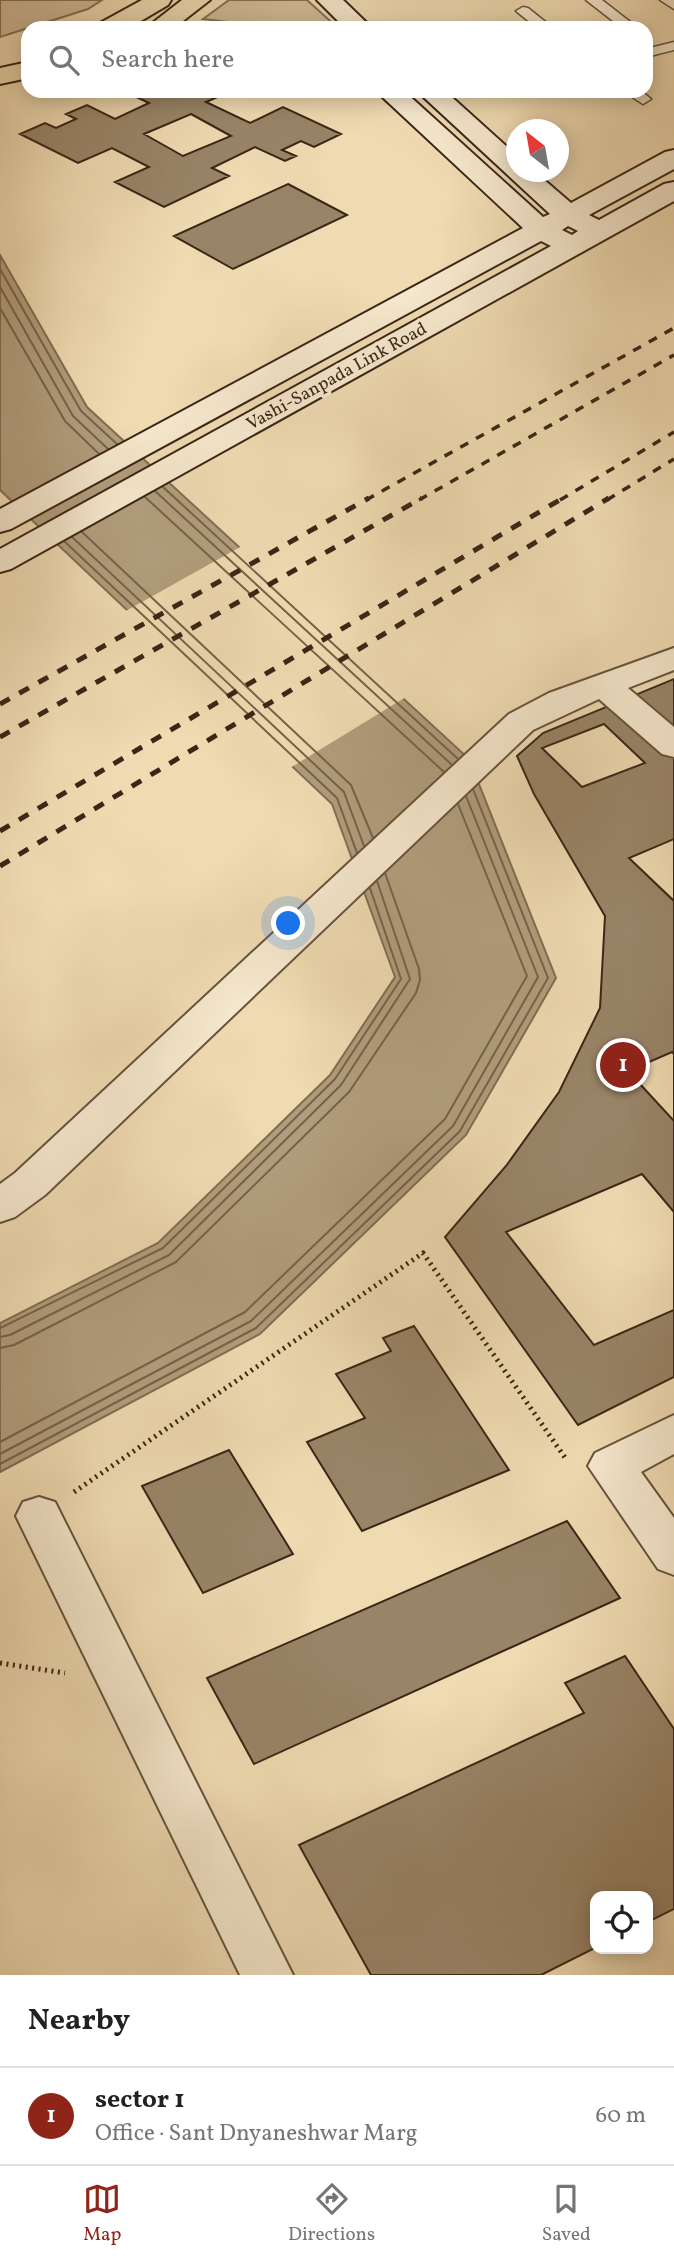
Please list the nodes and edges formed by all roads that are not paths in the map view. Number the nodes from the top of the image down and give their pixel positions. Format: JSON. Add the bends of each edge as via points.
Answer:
{"nodes":[{"id":1,"x":159,"y":0,"type":"edge"},
{"id":2,"x":198,"y":0,"type":"edge"},
{"id":3,"x":329,"y":0,"type":"edge"},
{"id":4,"x":593,"y":0,"type":"edge"},
{"id":5,"x":667,"y":0,"type":"edge"},
{"id":6,"x":674,"y":5,"type":"edge"},
{"id":7,"x":523,"y":11,"type":"dead end"},
{"id":8,"x":124,"y":21,"type":"edge"},
{"id":9,"x":170,"y":21,"type":"edge"},
{"id":10,"x":352,"y":21,"type":"edge"},
{"id":11,"x":537,"y":21,"type":"edge"},
{"id":12,"x":622,"y":21,"type":"edge"},
{"id":13,"x":21,"y":54,"type":"edge"},
{"id":14,"x":0,"y":58,"type":"edge"},
{"id":15,"x":21,"y":72,"type":"edge"},
{"id":16,"x":0,"y":76,"type":"edge"},
{"id":17,"x":396,"y":98,"type":"edge"},
{"id":18,"x":438,"y":98,"type":"edge"},
{"id":19,"x":674,"y":158,"type":"edge"},
{"id":20,"x":506,"y":159,"type":"edge"},
{"id":21,"x":531,"y":182,"type":"edge"},
{"id":22,"x":674,"y":190,"type":"edge"},
{"id":23,"x":568,"y":215,"type":"junction"},
{"id":24,"x":541,"y":230,"type":"junction"},
{"id":25,"x":600,"y":232,"type":"junction"},
{"id":26,"x":573,"y":247,"type":"junction"},
{"id":27,"x":443,"y":283,"type":"junction"},
{"id":28,"x":477,"y":300,"type":"junction"},
{"id":29,"x":0,"y":522,"type":"edge"},
{"id":30,"x":0,"y":562,"type":"edge"},
{"id":31,"x":674,"y":658,"type":"edge"},
{"id":32,"x":605,"y":686,"type":"junction"},
{"id":33,"x":674,"y":746,"type":"edge"},
{"id":34,"x":0,"y":1206,"type":"edge"},
{"id":35,"x":674,"y":1433,"type":"edge"},
{"id":36,"x":38,"y":1516,"type":"road end"},
{"id":37,"x":674,"y":1555,"type":"edge"},
{"id":38,"x":267,"y":1975,"type":"edge"}],
"edges":[{"from":1,"to":8,"type":"highway"},
{"from":2,"to":9,"type":"highway"},
{"from":3,"to":10,"type":"street"},
{"from":4,"to":12,"type":"lane"},
{"from":5,"to":6,"type":"lane"},
{"from":7,"to":11,"type":"lane"},
{"from":13,"to":14,"type":"highway"},
{"from":15,"to":16,"type":"highway"},
{"from":17,"to":24,"type":"street"},
{"from":18,"to":20,"type":"street"},
{"from":19,"to":23,"type":"street","name":"Vashi-Sanpada Link Road"},
{"from":21,"to":23,"type":"street"},
{"from":22,"to":25,"type":"street","name":"Vashi-Sanpada Link Road"},
{"from":23,"to":24,"type":"street","name":"Vashi-Sanpada Link Road"},
{"from":23,"to":25,"type":"street"},
{"from":24,"to":26,"type":"street"},
{"from":24,"to":27,"type":"street","name":"Vashi-Sanpada Link Road"},
{"from":25,"to":26,"type":"street","name":"Vashi-Sanpada Link Road"},
{"from":26,"to":28,"type":"street","name":"Vashi-Sanpada Link Road"},
{"from":27,"to":28,"type":"street"},
{"from":27,"to":29,"type":"street","name":"Vashi-Sanpada Link Road"},
{"from":28,"to":30,"type":"street","name":"Vashi-Sanpada Link Road"},
{"from":31,"to":32,"type":"street"},
{"from":32,"to":33,"type":"street"},
{"from":32,"to":34,"type":"street","via":[[561,701],[521,722],[30,1184]]},
{"from":35,"to":37,"type":"street","via":[[611,1466]]},
{"from":36,"to":38,"type":"street"}]}
